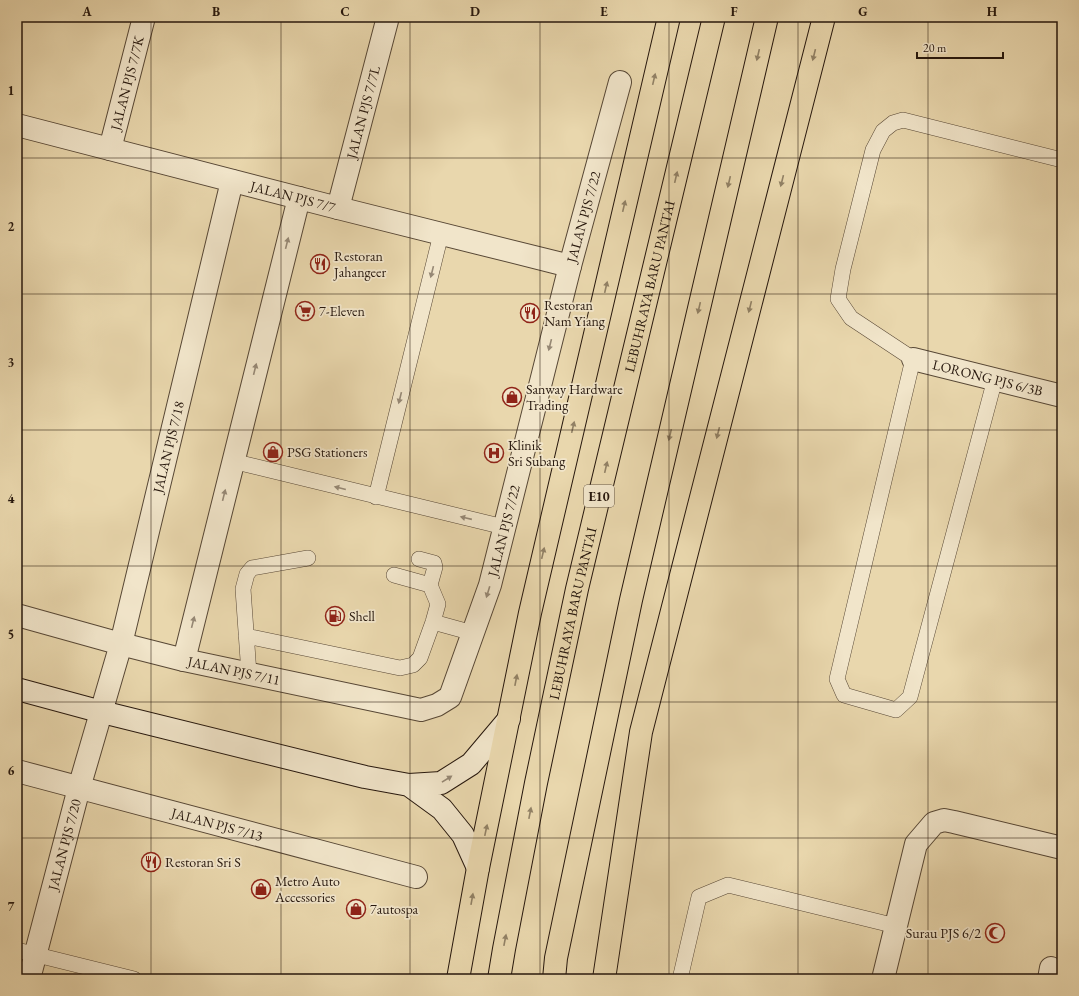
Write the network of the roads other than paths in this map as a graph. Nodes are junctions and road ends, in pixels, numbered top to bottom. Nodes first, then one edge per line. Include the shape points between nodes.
1 (144, 17) edge
2 (388, 17) edge
3 (669, 17) edge
4 (714, 17) edge
5 (767, 17) edge
6 (824, 17) edge
7 (620, 82) dead end
8 (17, 125) edge
9 (110, 149) junction
10 (1062, 160) edge
11 (232, 181) junction
12 (299, 198) junction
13 (338, 208) junction
14 (441, 234) junction
15 (570, 266) junction
16 (914, 359) junction
17 (995, 379) junction
18 (1062, 396) edge
19 (232, 461) junction
20 (376, 497) junction
21 (504, 527) junction
22 (308, 558) dead end
23 (419, 559) dead end
24 (394, 575) dead end
25 (430, 585) junction
26 (17, 615) edge
27 (433, 622) junction
28 (473, 633) junction
29 (246, 636) junction
30 (121, 644) junction
31 (184, 660) junction
32 (249, 674) junction
33 (17, 689) edge
34 (450, 697) joint
35 (102, 712) junction
36 (508, 719) junction
37 (17, 772) edge
38 (409, 785) junction
39 (79, 788) junction
40 (1062, 848) edge
41 (478, 868) junction
42 (416, 877) dead end
43 (896, 926) junction
44 (26, 952) edge
45 (29, 979) edge
46 (134, 979) edge
47 (458, 979) edge
48 (500, 979) edge
49 (554, 979) edge
50 (604, 979) edge
51 (680, 979) edge
52 (883, 979) edge

1 - 9 street, JALAN PJS 7/7K
2 - 13 street, JALAN PJS 7/7L
36 -> 3 highway via 530,613
48 -> 4 highway, LEBUHRAYA BARU PANTAI / E10 via 536,783 577,589
5 -> 49 highway via 631,600 556,958
6 -> 50 highway via 641,732
7 - 15 street, JALAN PJS 7/22
8 - 9 street, JALAN PJS 7/7
9 - 11 street, JALAN PJS 7/7
10 - 16 lane via 903,120 893,123 883,131 871,157 838,299 851,318
11 - 12 street, JALAN PJS 7/7
11 - 30 street, JALAN PJS 7/18
12 - 13 street, JALAN PJS 7/7
19 -> 12 street
13 - 14 street, JALAN PJS 7/7
14 - 15 street, JALAN PJS 7/7
14 -> 20 lane
15 -> 21 street, JALAN PJS 7/22
16 - 17 street, LORONG PJS 6/3B
16 - 17 lane via 837,679 844,695 896,710 910,697
17 - 18 street, LORONG PJS 6/3B
20 -> 19 lane
31 -> 19 street
21 -> 20 lane
21 -> 28 street, JALAN PJS 7/22 via 490,585
22 - 29 lane via 252,568 243,589
23 - 25 lane via 436,567
24 - 25 lane
25 - 27 lane via 438,604
26 - 30 street, JALAN PJS 7/11
27 - 28 lane
27 - 29 lane via 420,658 412,665 400,668
28 - 34 street, JALAN PJS 7/22
29 - 32 lane
30 - 31 street, JALAN PJS 7/11
30 - 35 street, JALAN PJS 7/18
31 - 32 street, JALAN PJS 7/11
32 - 34 street, JALAN PJS 7/11 via 421,710
33 - 35 street
35 - 38 street via 365,777
35 - 39 street, JALAN PJS 7/20
38 -> 36 street via 442,783 465,768
41 -> 36 highway
37 - 39 street, JALAN PJS 7/13
38 - 41 street via 442,809 463,835
39 - 42 street, JALAN PJS 7/13
39 - 44 street, JALAN PJS 7/20
40 - 43 street via 944,820 934,823 916,844
47 -> 41 highway
43 - 51 lane via 728,885 699,897
43 - 52 street
44 - 45 street, JALAN PJS 7/20
44 - 46 lane

